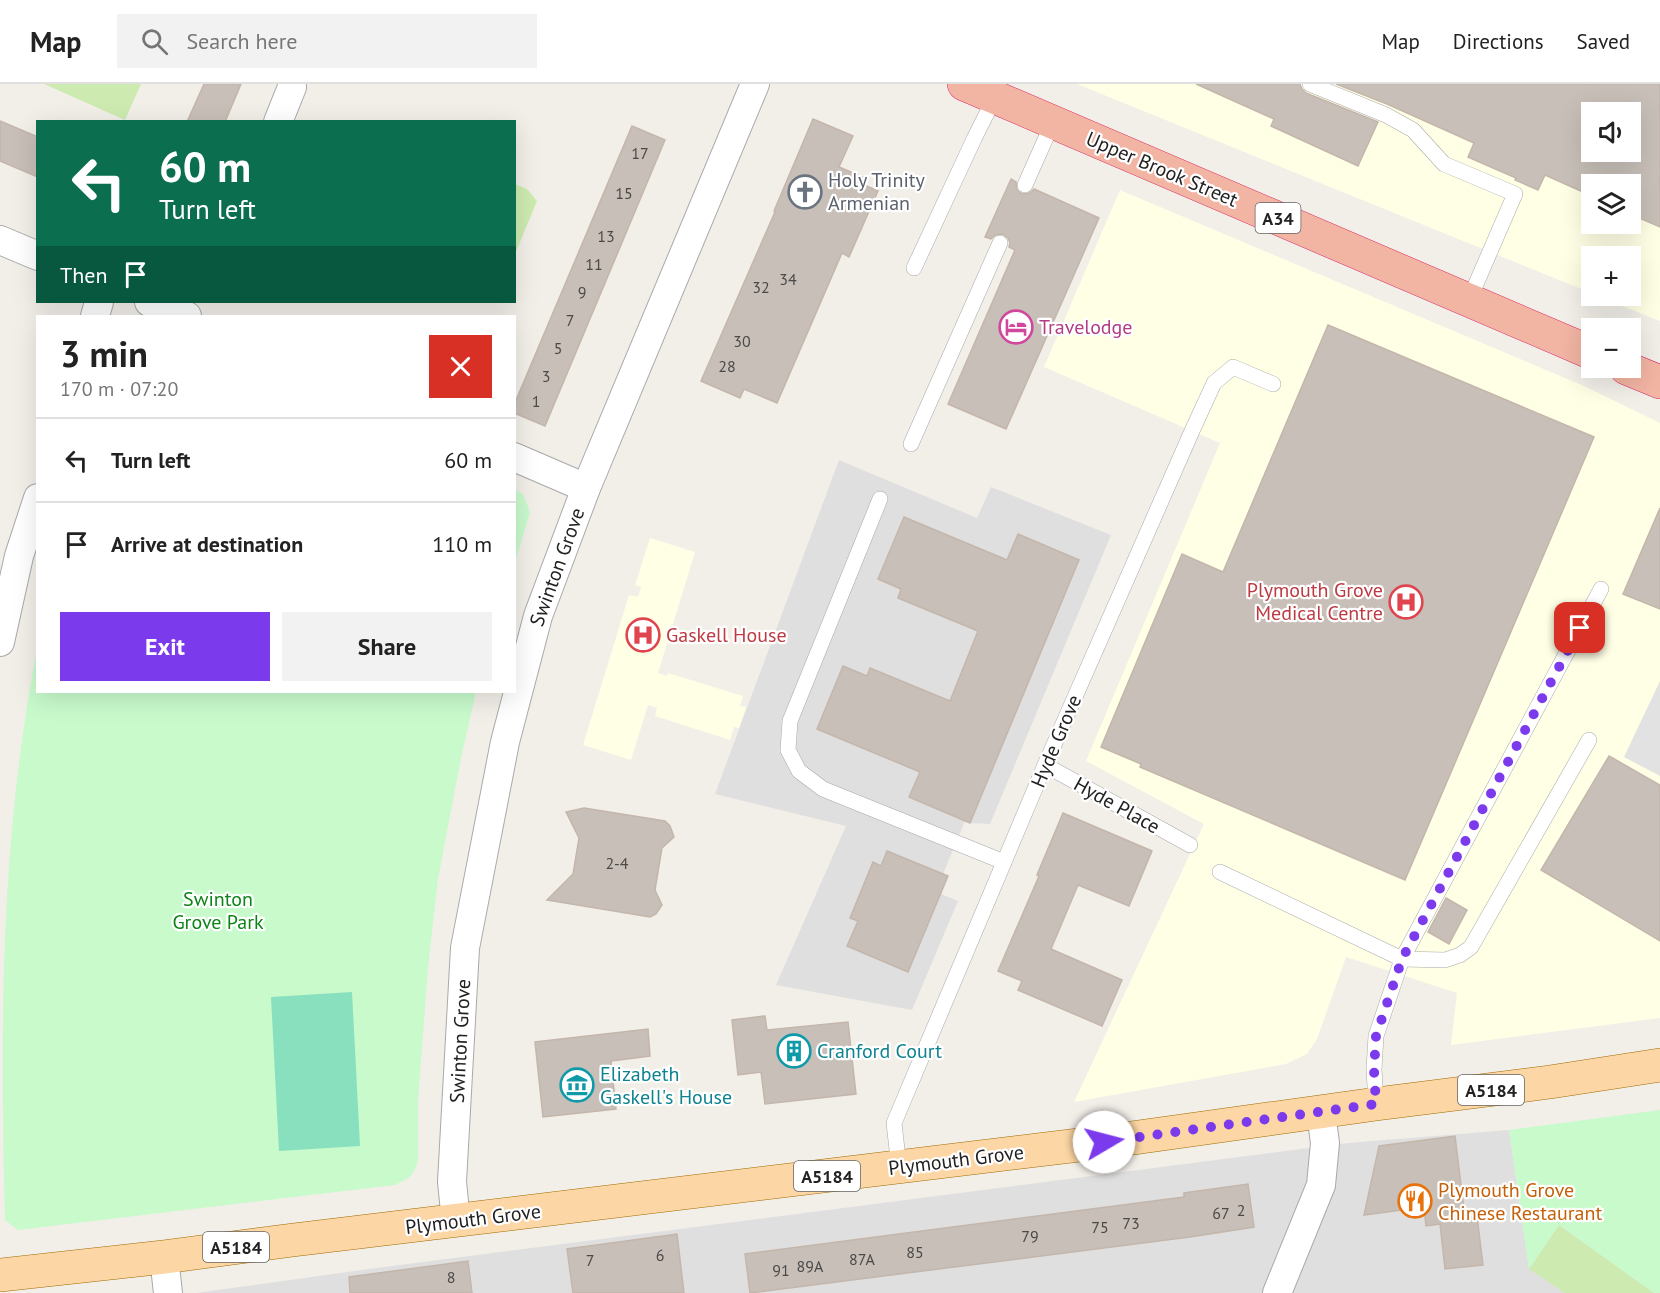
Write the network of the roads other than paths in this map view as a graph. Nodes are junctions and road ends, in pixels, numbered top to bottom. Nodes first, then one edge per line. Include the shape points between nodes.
1 (755, 84) edge
2 (964, 84) edge
3 (1310, 84) edge
4 (292, 87) dead end
5 (995, 97) junction
6 (279, 120) edge
7 (1053, 122) junction
8 (1025, 186) dead end
9 (0, 240) edge
10 (1000, 243) dead end
11 (36, 255) edge
12 (914, 268) dead end
13 (1469, 300) junction
14 (152, 303) edge
15 (184, 315) edge
16 (1581, 348) edge
17 (1641, 374) edge
18 (1660, 382) edge
19 (1273, 384) dead end
20 (910, 444) dead end
21 (516, 458) edge
22 (586, 488) junction
23 (880, 499) dead end
24 (36, 504) edge
25 (1601, 589) dead end
26 (0, 636) edge
27 (1589, 740) dead end
28 (1044, 765) junction
29 (1190, 845) dead end
30 (1004, 862) junction
31 (1220, 872) dead end
32 (1402, 959) junction
33 (1660, 1065) edge
34 (1376, 1104) junction
35 (1321, 1113) junction
36 (899, 1167) junction
37 (456, 1221) junction
38 (164, 1257) junction
39 (0, 1275) edge
40 (168, 1293) edge
41 (1277, 1293) edge

1 - 22 street, Swinton Grove
2 - 5 highway, Upper Brook Street / A34
3 - 13 lane via 1386,115 1413,130 1444,164 1515,194
4 - 6 street
5 - 7 highway, Upper Brook Street / A34
5 - 12 lane
7 - 8 lane
7 - 13 highway, Upper Brook Street / A34
9 - 11 street
10 - 20 lane
13 - 16 highway, Upper Brook Street / A34
14 - 15 street
17 - 18 highway
19 - 28 lane, Hyde Grove via 1233,367 1214,383
21 - 22 street
22 - 37 street, Swinton Grove via 538,616 505,742 465,948 452,1182
23 - 30 lane via 790,721 788,750 799,771 823,789
24 - 26 street
25 - 32 lane
27 - 32 lane via 1471,947 1445,960
28 - 29 lane, Hyde Place
28 - 30 lane, Hyde Grove
30 - 36 lane, Hyde Grove via 894,1123
31 - 32 lane
32 - 34 lane via 1376,1036
33 - 34 main road, Plymouth Grove / A5184
34 - 35 main road, Plymouth Grove / A5184
35 - 36 main road, Plymouth Grove / A5184
35 - 41 street via 1325,1143 1321,1185
36 - 37 main road, Plymouth Grove / A5184
37 - 38 main road, Plymouth Grove / A5184
38 - 39 main road, Plymouth Grove / A5184
38 - 40 street

